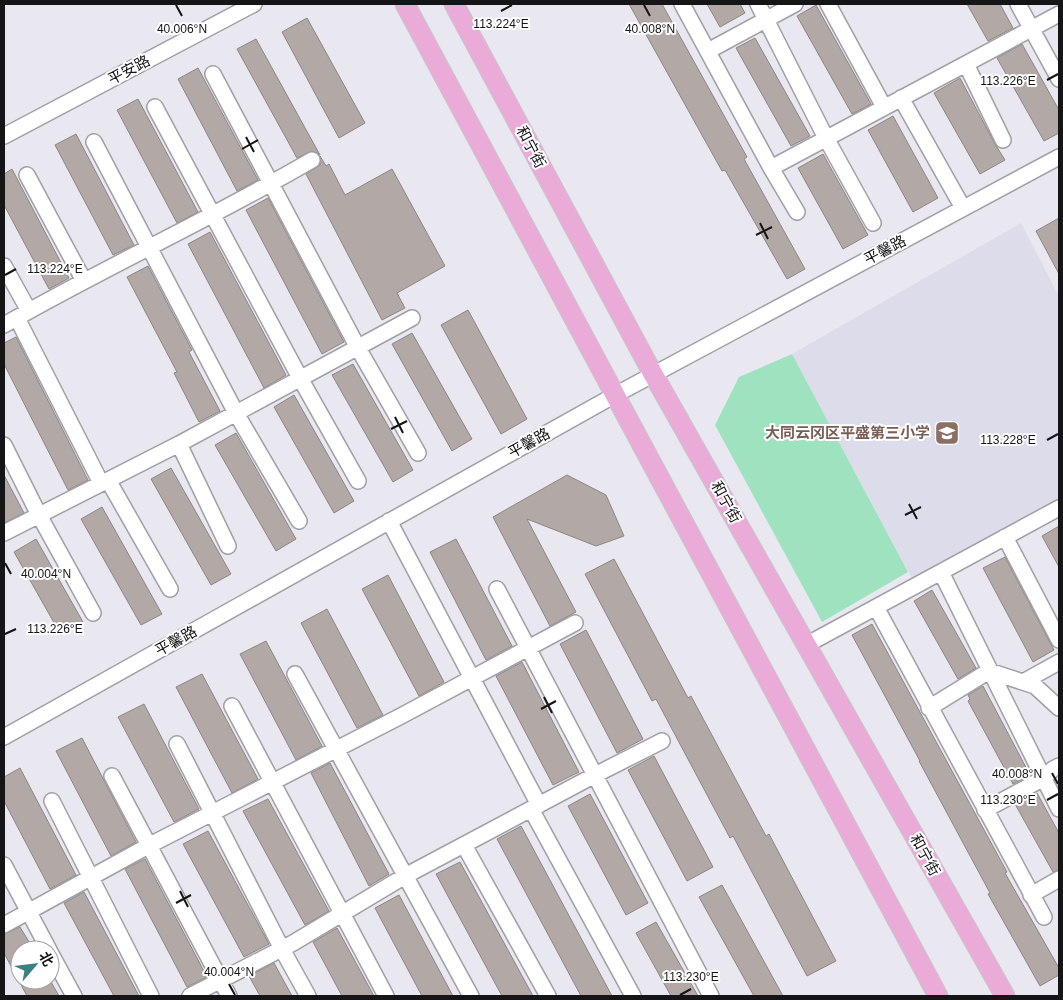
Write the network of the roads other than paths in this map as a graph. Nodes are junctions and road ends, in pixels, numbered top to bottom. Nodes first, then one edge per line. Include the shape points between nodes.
1 (254, 4) edge
2 (405, 4) edge
3 (454, 4) edge
4 (682, 4) edge
5 (758, 4) edge
6 (795, 4) edge
7 (828, 4) edge
8 (1018, 4) edge
9 (1059, 14) edge
10 (767, 20) junction
11 (1032, 29) junction
12 (708, 51) junction
13 (966, 64) junction
14 (213, 74) dead end
15 (1059, 79) edge
16 (901, 98) junction
17 (155, 107) dead end
18 (884, 107) junction
19 (4, 136) edge
20 (826, 138) junction
21 (1003, 140) dead end
22 (94, 142) dead end
23 (1059, 157) edge
24 (312, 160) dead end
25 (771, 168) junction
26 (27, 175) dead end
27 (271, 184) junction
28 (963, 208) junction
29 (797, 212) dead end
30 (212, 214) junction
31 (872, 224) dead end
32 (149, 247) junction
33 (4, 266) edge
34 (84, 281) junction
35 (16, 318) edge
36 (412, 318) dead end
37 (358, 348) junction
38 (653, 374) junction
39 (300, 378) junction
40 (615, 395) junction
41 (236, 413) junction
42 (179, 444) junction
43 (4, 445) edge
44 (418, 453) dead end
45 (358, 481) dead end
46 (104, 482) junction
47 (1059, 508) edge
48 (39, 515) junction
49 (299, 521) dead end
50 (389, 521) junction
51 (4, 533) edge
52 (1005, 538) junction
53 (228, 546) dead end
54 (941, 572) junction
55 (170, 589) dead end
56 (497, 589) dead end
57 (876, 607) junction
58 (93, 613) dead end
59 (575, 623) dead end
60 (1059, 640) edge
61 (806, 645) junction
62 (528, 648) junction
63 (1059, 662) edge
64 (990, 671) junction
65 (295, 674) dead end
66 (472, 678) junction
67 (1023, 682) junction
68 (232, 706) dead end
69 (929, 708) junction
70 (1059, 708) edge
71 (4, 737) edge
72 (662, 741) dead end
73 (177, 744) dead end
74 (335, 750) junction
75 (1059, 766) edge
76 (594, 775) junction
77 (112, 776) dead end
78 (1044, 778) junction
79 (273, 783) junction
80 (52, 801) dead end
81 (535, 807) junction
82 (1059, 809) edge
83 (985, 810) junction
84 (212, 814) junction
85 (464, 845) junction
86 (148, 846) junction
87 (4, 865) edge
88 (405, 876) junction
89 (91, 878) junction
90 (1059, 879) edge
91 (1031, 895) junction
92 (28, 912) junction
93 (342, 914) junction
94 (1044, 917) dead end
95 (4, 925) edge
96 (43, 940) edge
97 (282, 949) junction
98 (60, 971) edge
99 (220, 981) junction
100 (74, 996) edge
101 (151, 996) edge
102 (190, 996) edge
103 (229, 996) edge
104 (308, 996) edge
105 (386, 996) edge
106 (471, 996) edge
107 (548, 996) edge
108 (633, 996) edge
109 (711, 996) edge
110 (938, 996) edge
111 (1005, 996) edge

1 - 19 street, 平安路
2 - 40 main road
3 - 38 main road, 和宁街
4 - 12 street
5 - 10 street
6 - 10 street
7 - 18 street
8 - 11 street
9 - 11 street
10 - 12 street
10 - 20 street
11 - 13 street
11 - 15 street
12 - 25 street
13 - 16 street
13 - 21 street
14 - 27 street
16 - 18 street
16 - 28 street
17 - 30 street
18 - 20 street
20 - 25 street
20 - 31 street
22 - 32 street
23 - 28 street, 平馨路
24 - 27 street
25 - 29 street
26 - 34 street
27 - 30 street
27 - 37 street
28 - 38 street, 平馨路
30 - 32 street
30 - 39 street
32 - 34 street
32 - 41 street
33 - 35 street
34 - 35 street
35 - 46 street
36 - 37 street
37 - 39 street
37 - 44 street
38 - 40 street, 平馨路
38 - 61 main road, 和宁街
39 - 41 street
39 - 45 street
40 - 50 street, 平馨路
40 - 110 main road
41 - 42 street
41 - 49 street
42 - 46 street
42 - 53 street
43 - 48 street
46 - 48 street
46 - 55 street
47 - 52 street
48 - 51 street
48 - 58 street
50 - 66 street
50 - 71 street, 平馨路
52 - 54 street
52 - 60 street
54 - 57 street
54 - 64 street
56 - 62 street
57 - 61 street
57 - 69 street
59 - 62 street
61 - 111 main road, 和宁街
62 - 66 street
62 - 76 street
63 - 67 street
64 - 67 street
64 - 69 street
64 - 78 street
65 - 74 street
66 - 74 street
66 - 81 street
67 - 70 street via 1035,686
68 - 79 street
69 - 83 street
72 - 76 street
73 - 84 street
74 - 79 street
74 - 88 street
75 - 78 street
76 - 81 street
76 - 109 street
77 - 86 street
78 - 82 street
78 - 83 street
79 - 84 street
79 - 93 street
80 - 89 street
81 - 85 street
81 - 108 street
83 - 91 street
84 - 86 street
84 - 97 street
85 - 88 street
85 - 107 street
86 - 89 street
86 - 99 street
87 - 92 street
88 - 93 street
88 - 106 street
89 - 92 street
89 - 101 street
90 - 91 street
91 - 94 street
92 - 95 street
92 - 96 street
93 - 97 street
93 - 105 street
97 - 99 street
97 - 104 street
98 - 100 street
99 - 102 street
99 - 103 street

